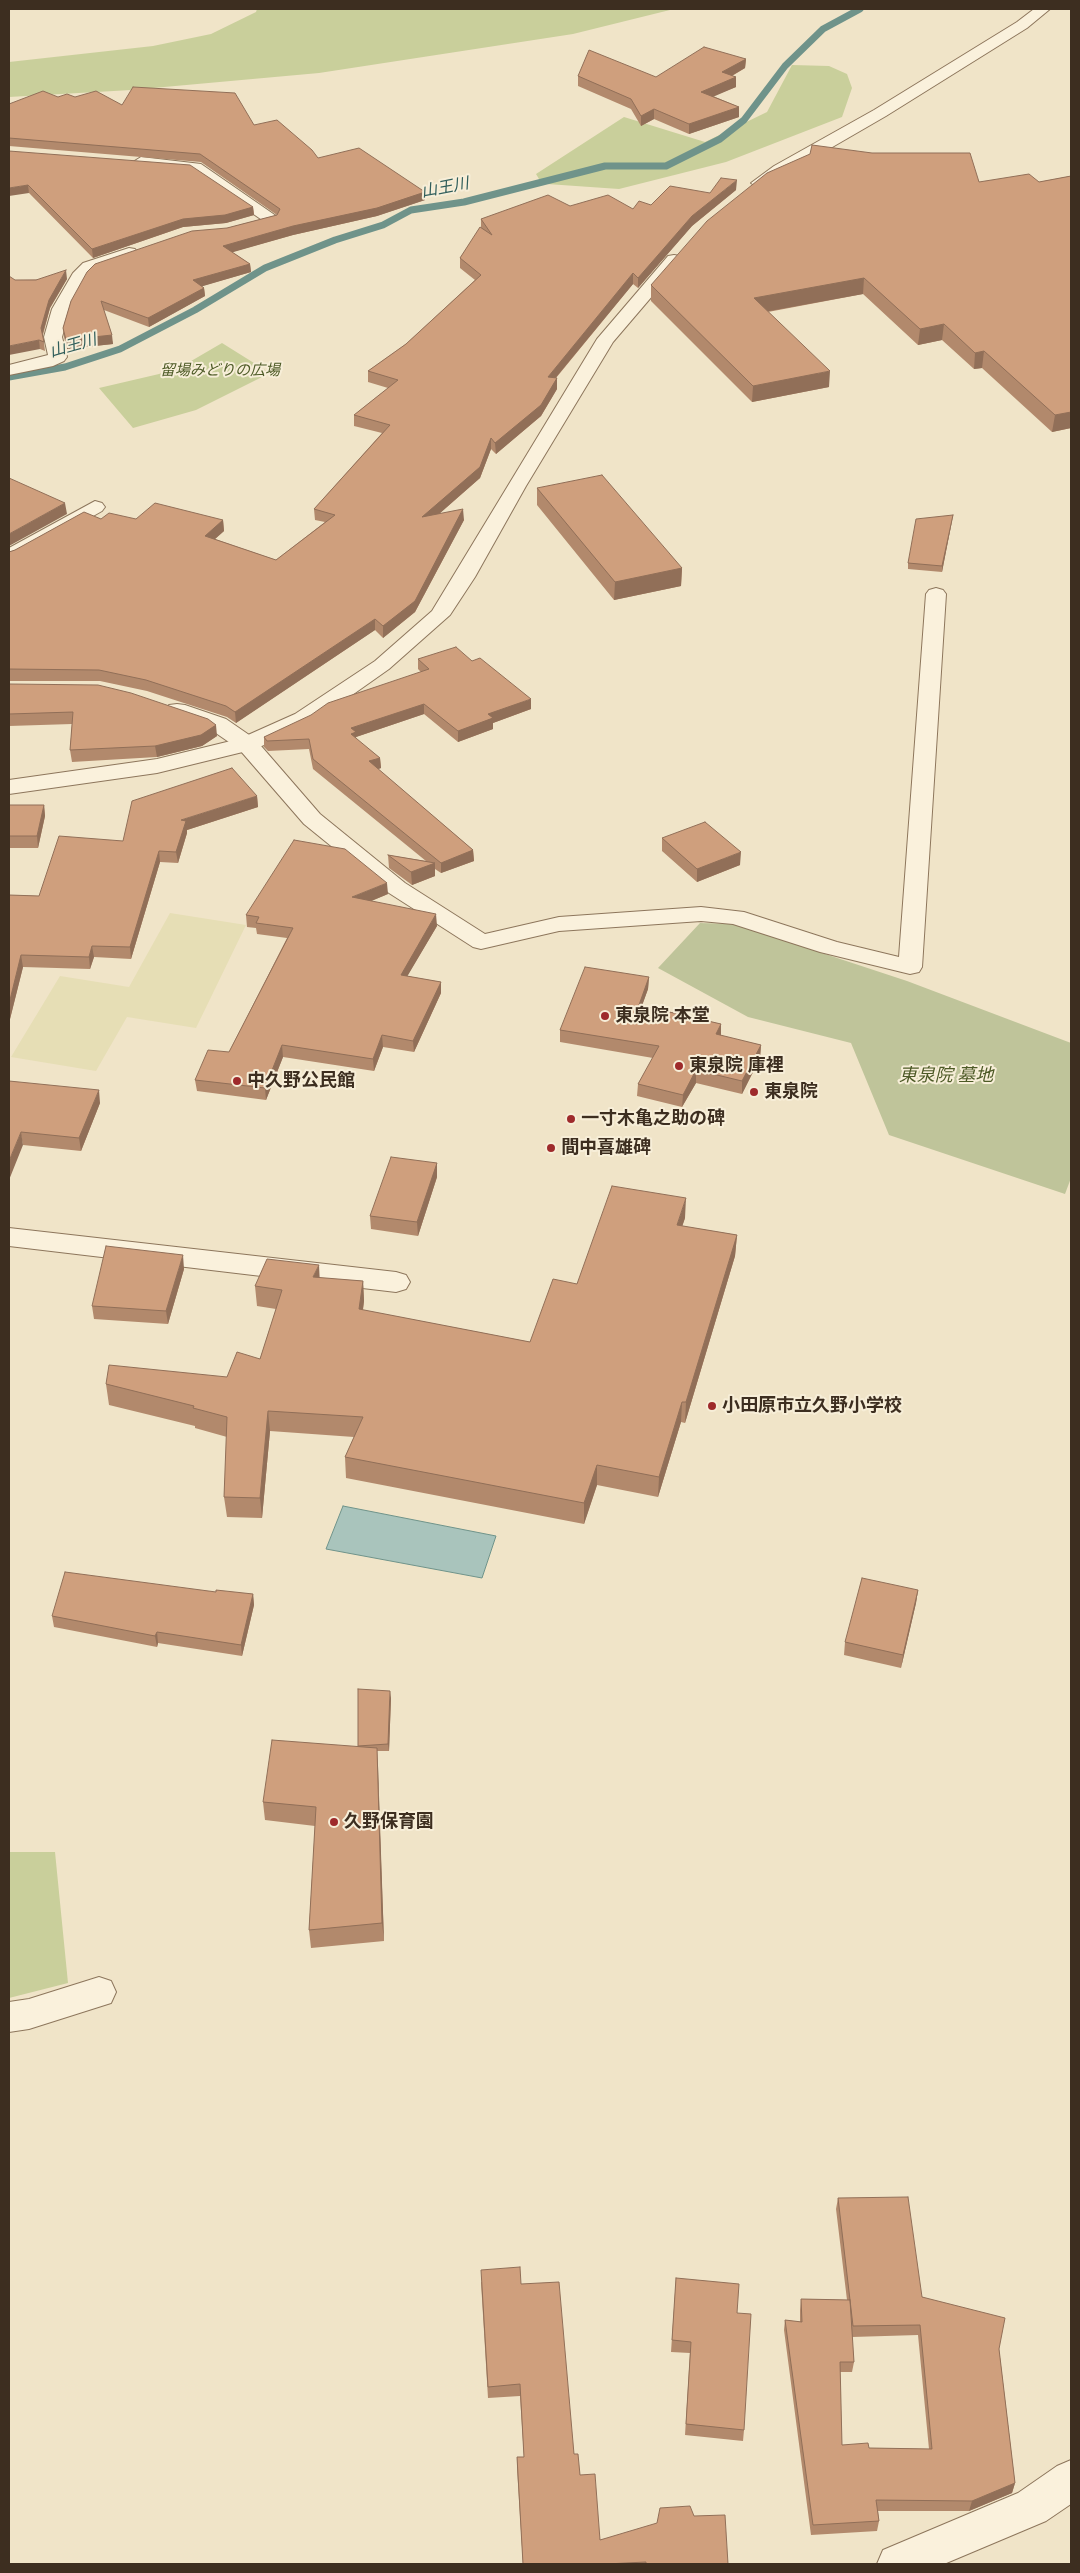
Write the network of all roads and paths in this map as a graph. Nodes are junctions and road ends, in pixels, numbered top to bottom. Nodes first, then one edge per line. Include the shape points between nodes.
1 (1043, 9) edge
2 (124, 160) edge
3 (747, 192) edge
4 (245, 225) edge
5 (688, 244) edge
6 (146, 248) edge
7 (9, 370) edge
8 (95, 507) dead end
9 (9, 556) edge
10 (936, 594) dead end
11 (156, 703) edge
12 (247, 744) junction
13 (9, 786) edge
14 (9, 1237) edge
15 (396, 1282) dead end
16 (99, 1992) dead end
17 (9, 2017) edge
18 (1071, 2480) edge
19 (897, 2564) edge

1 - 3 street via 880,114 780,169
2 - 4 street via 195,167 271,218
5 - 12 street via 606,339 440,615 382,665 303,719
6 - 7 street via 89,267 79,277 60,309 53,337 58,357
8 - 9 street
10 - 12 street via 910,967 828,947 736,916 701,914 558,924 481,942 398,888 312,819
11 - 12 street via 218,724
12 - 13 street via 157,766
14 - 15 street
16 - 17 street
18 - 19 street via 1032,2507

